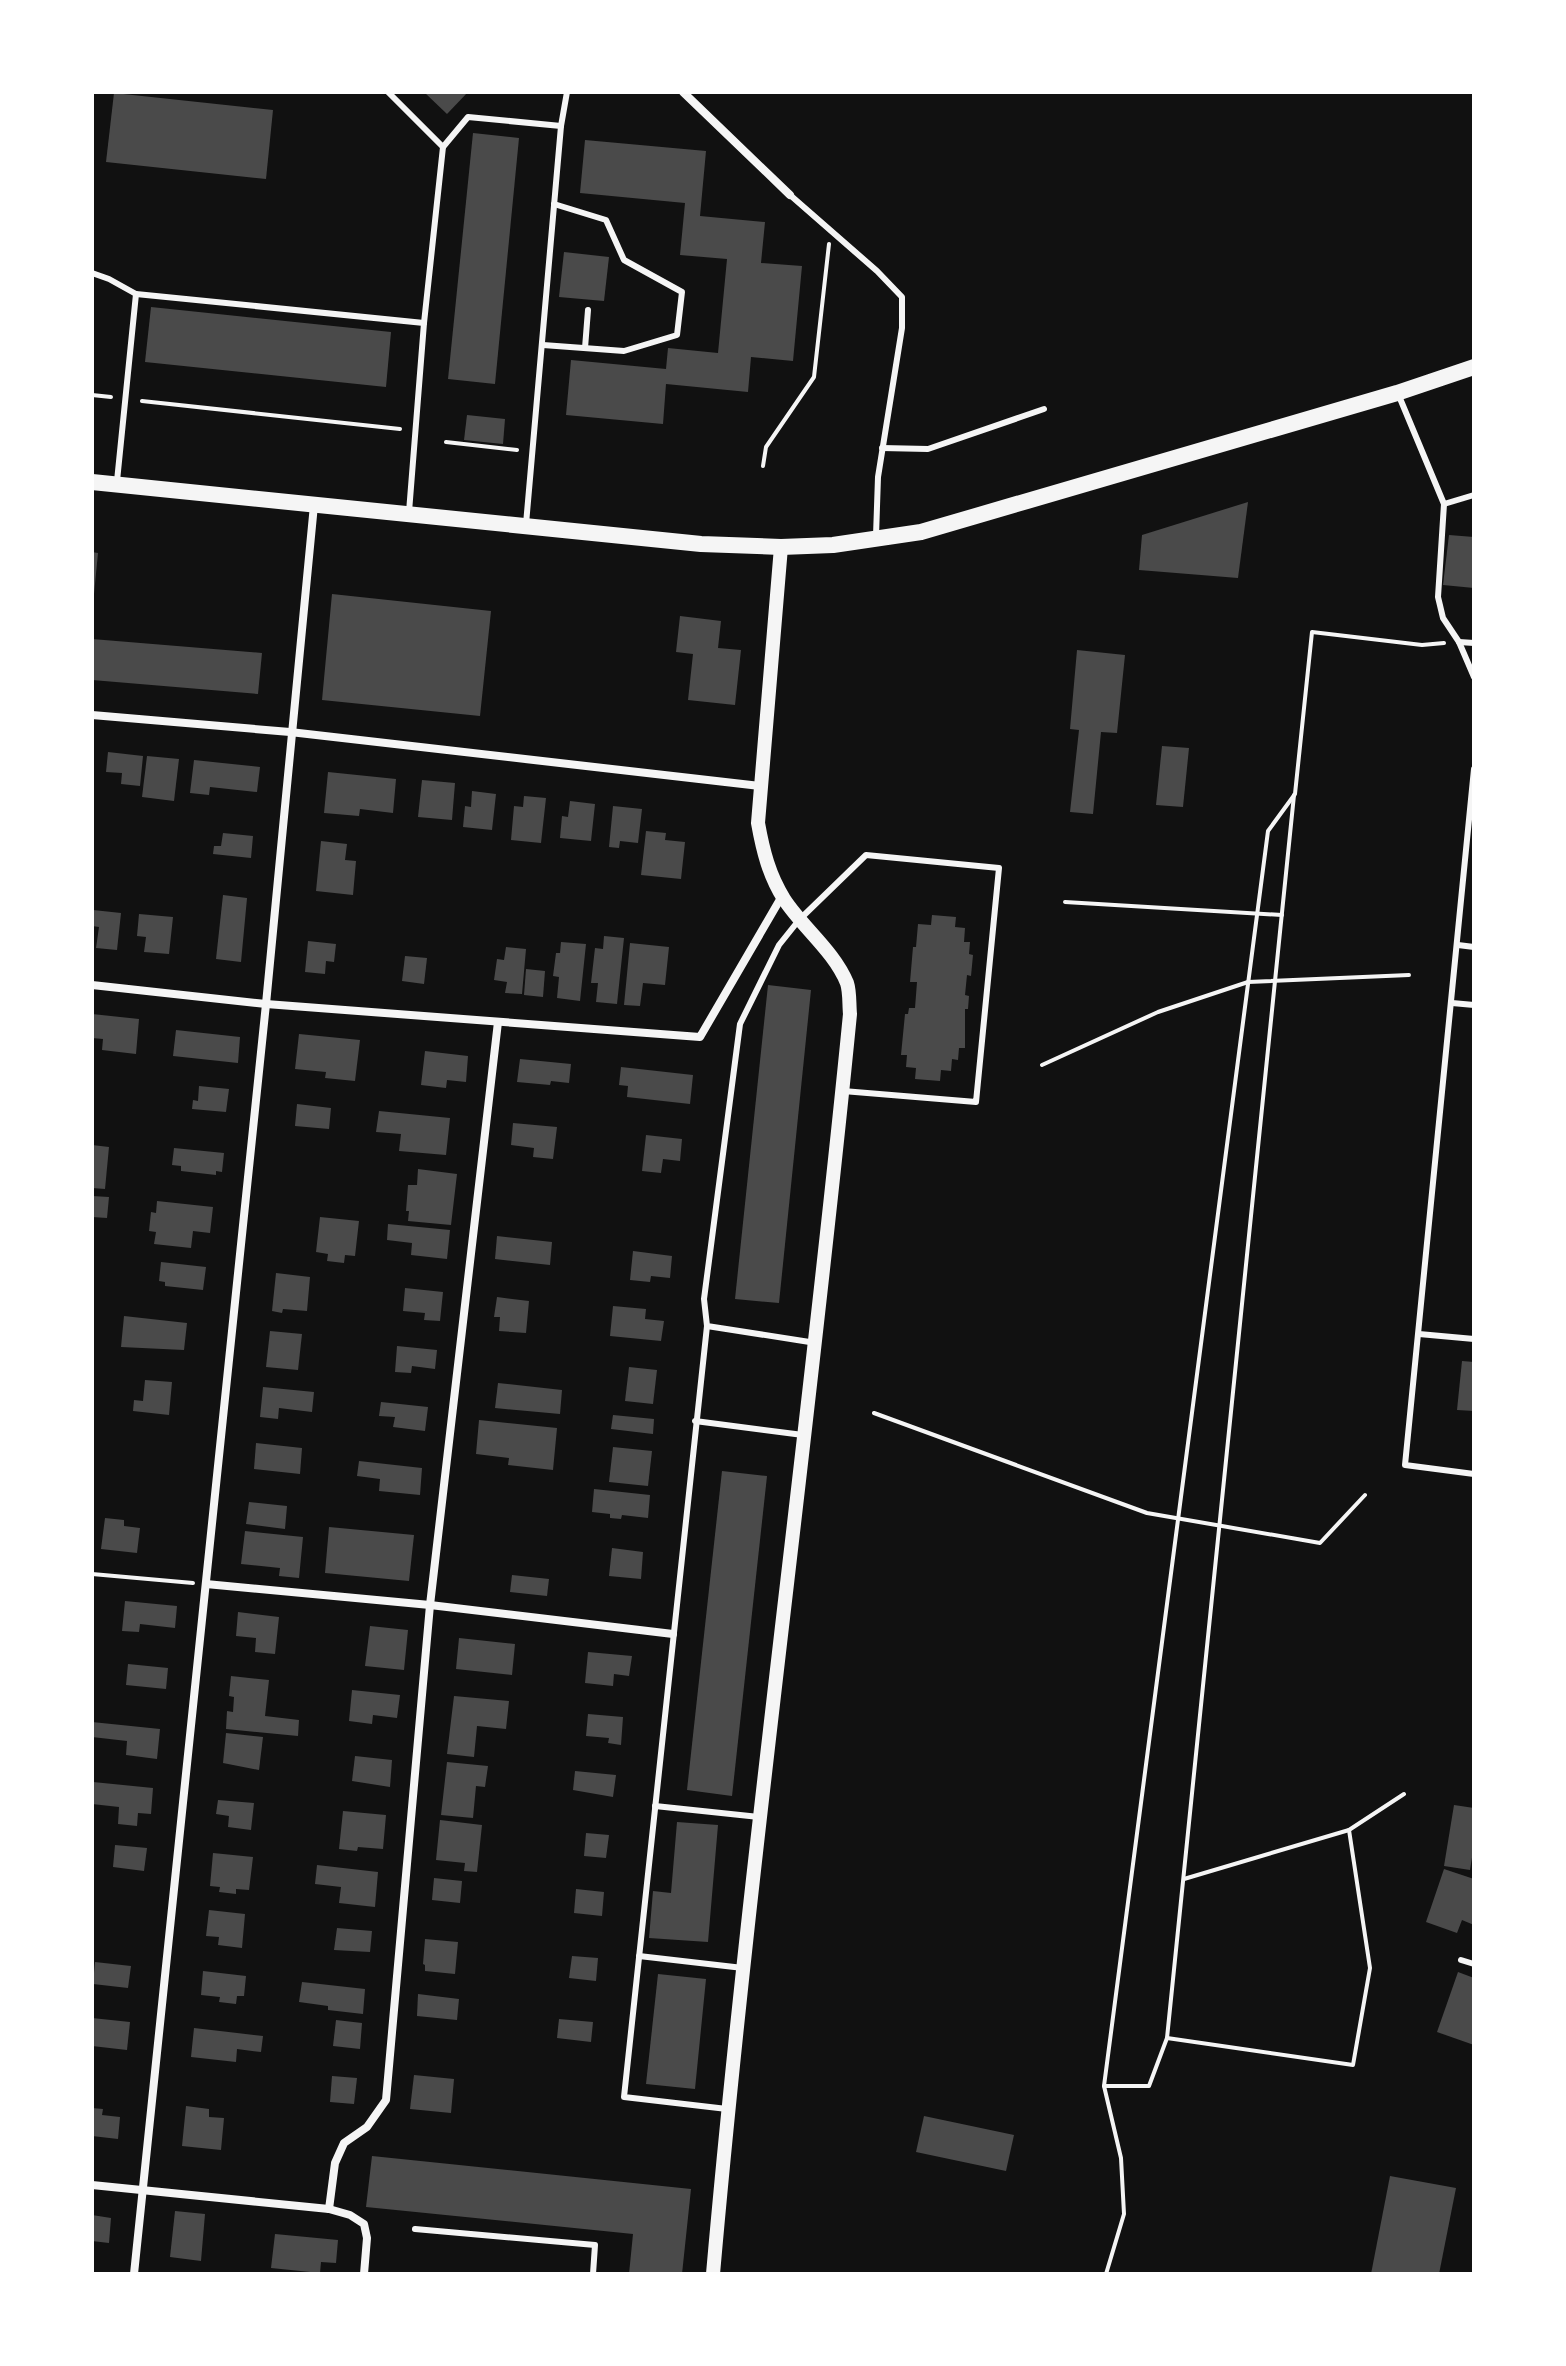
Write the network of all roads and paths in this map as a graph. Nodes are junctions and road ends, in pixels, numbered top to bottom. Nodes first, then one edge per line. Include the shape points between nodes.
1 (388, 92) edge
2 (567, 92) edge
3 (683, 92) edge
4 (561, 126) junction
5 (443, 147) junction
6 (790, 195) joint
7 (554, 204) junction
8 (830, 231) junction
9 (92, 273) edge
10 (136, 294) junction
11 (588, 310) dead end
12 (424, 323) junction
13 (543, 345) junction
14 (585, 348) junction
15 (1474, 367) edge
16 (1474, 374) edge
17 (1453, 376) junction
18 (1397, 393) junction
19 (92, 395) edge
20 (111, 397) dead end
21 (142, 401) dead end
22 (1044, 409) dead end
23 (400, 429) dead end
24 (446, 442) dead end
25 (882, 448) junction
26 (517, 450) dead end
27 (763, 466) dead end
28 (92, 482) edge
29 (117, 484) junction
30 (1474, 495) edge
31 (1444, 504) junction
32 (314, 505) junction
33 (409, 515) junction
34 (526, 526) junction
35 (875, 539) junction
36 (781, 547) junction
37 (1459, 642) junction
38 (1474, 643) edge
39 (1474, 677) edge
40 (92, 715) edge
41 (290, 732) junction
42 (1474, 769) edge
43 (760, 786) junction
44 (1295, 794) junction
45 (782, 896) junction
46 (1065, 902) dead end
47 (1282, 915) junction
48 (799, 920) junction
49 (1458, 945) junction
50 (1474, 947) edge
51 (1409, 975) dead end
52 (1275, 981) junction
53 (1248, 982) junction
54 (92, 985) edge
55 (1452, 1003) junction
56 (266, 1004) junction
57 (1474, 1005) edge
58 (498, 1022) junction
59 (1042, 1065) dead end
60 (843, 1091) junction
61 (707, 1326) junction
62 (1419, 1334) junction
63 (1474, 1339) edge
64 (816, 1343) junction
65 (874, 1413) dead end
66 (695, 1421) junction
67 (806, 1435) junction
68 (1474, 1474) edge
69 (1365, 1495) dead end
70 (1220, 1524) junction
71 (92, 1574) edge
72 (206, 1584) junction
73 (430, 1605) junction
74 (673, 1634) junction
75 (1404, 1794) dead end
76 (655, 1806) junction
77 (761, 1817) junction
78 (1349, 1830) junction
79 (1184, 1879) junction
80 (639, 1956) junction
81 (1461, 1960) dead end
82 (1474, 1964) edge
83 (745, 1968) junction
84 (1167, 2038) junction
85 (1104, 2086) junction
86 (728, 2109) junction
87 (92, 2185) edge
88 (142, 2191) junction
89 (329, 2209) junction
90 (415, 2229) dead end
91 (134, 2274) edge
92 (364, 2274) edge
93 (593, 2274) edge
94 (713, 2274) edge
95 (1106, 2274) edge

1 - 5 lane
2 - 4 lane
3 - 6 street
4 - 5 lane via 468,117
4 - 7 lane
5 - 12 lane
6 - 8 lane
7 - 13 lane
7 - 14 lane via 606,220 624,260 682,292 677,335 624,351
8 - 25 lane via 902,297 902,328
8 - 27 path via 814,377 766,447
9 - 10 lane
10 - 12 lane
10 - 29 lane
11 - 14 lane
12 - 33 lane
13 - 14 lane
13 - 34 lane
15 - 17 main road
16 - 17 main road
17 - 18 main road
18 - 31 lane
18 - 35 main road via 921,532
19 - 20 path
21 - 23 path
22 - 25 lane via 928,449
24 - 26 path
25 - 35 lane
28 - 29 main road
29 - 32 main road
30 - 31 lane
31 - 37 lane via 1438,597 1443,618
32 - 33 main road
32 - 41 street
33 - 34 main road
34 - 36 main road
35 - 36 main road
36 - 43 street
37 - 38 lane
37 - 39 lane
37 - 44 path via 1422,645 1312,632
40 - 41 street
41 - 43 street
41 - 56 street
42 - 49 lane
43 - 45 street via 758,823 766,863
44 - 47 path
44 - 53 path via 1268,831
45 - 48 street
45 - 58 street via 700,1037
46 - 47 path
47 - 52 path
48 - 60 street via 847,984 850,1014
48 - 60 lane via 866,855 999,868 976,1102
48 - 61 lane via 779,945 740,1024 704,1299
49 - 50 lane
49 - 55 lane
51 - 52 path
52 - 53 path
52 - 70 path
53 - 59 path via 1158,1012
53 - 85 path
54 - 56 street
55 - 57 lane
55 - 62 lane
56 - 58 street
56 - 72 street
58 - 73 street
60 - 64 street
61 - 64 lane
61 - 66 lane
62 - 63 lane
62 - 68 lane via 1405,1465
64 - 67 street
65 - 70 path via 1147,1513
66 - 67 lane
66 - 74 lane
67 - 77 street
69 - 70 path via 1320,1543
70 - 79 path
71 - 72 path
72 - 73 street
72 - 88 street
73 - 74 street
73 - 89 street via 386,2100 367,2127 344,2143 335,2163
74 - 76 lane
75 - 78 path
76 - 77 lane
76 - 80 lane
77 - 83 street
78 - 79 path
78 - 84 path via 1370,1968 1353,2065
79 - 84 path
80 - 83 lane
80 - 86 lane via 624,2097
81 - 82 lane
83 - 86 street
84 - 85 path via 1149,2086
85 - 95 path via 1121,2158 1124,2214
86 - 94 street
87 - 88 street
88 - 89 street
88 - 91 street
89 - 92 street via 364,2224
90 - 93 lane via 595,2245

